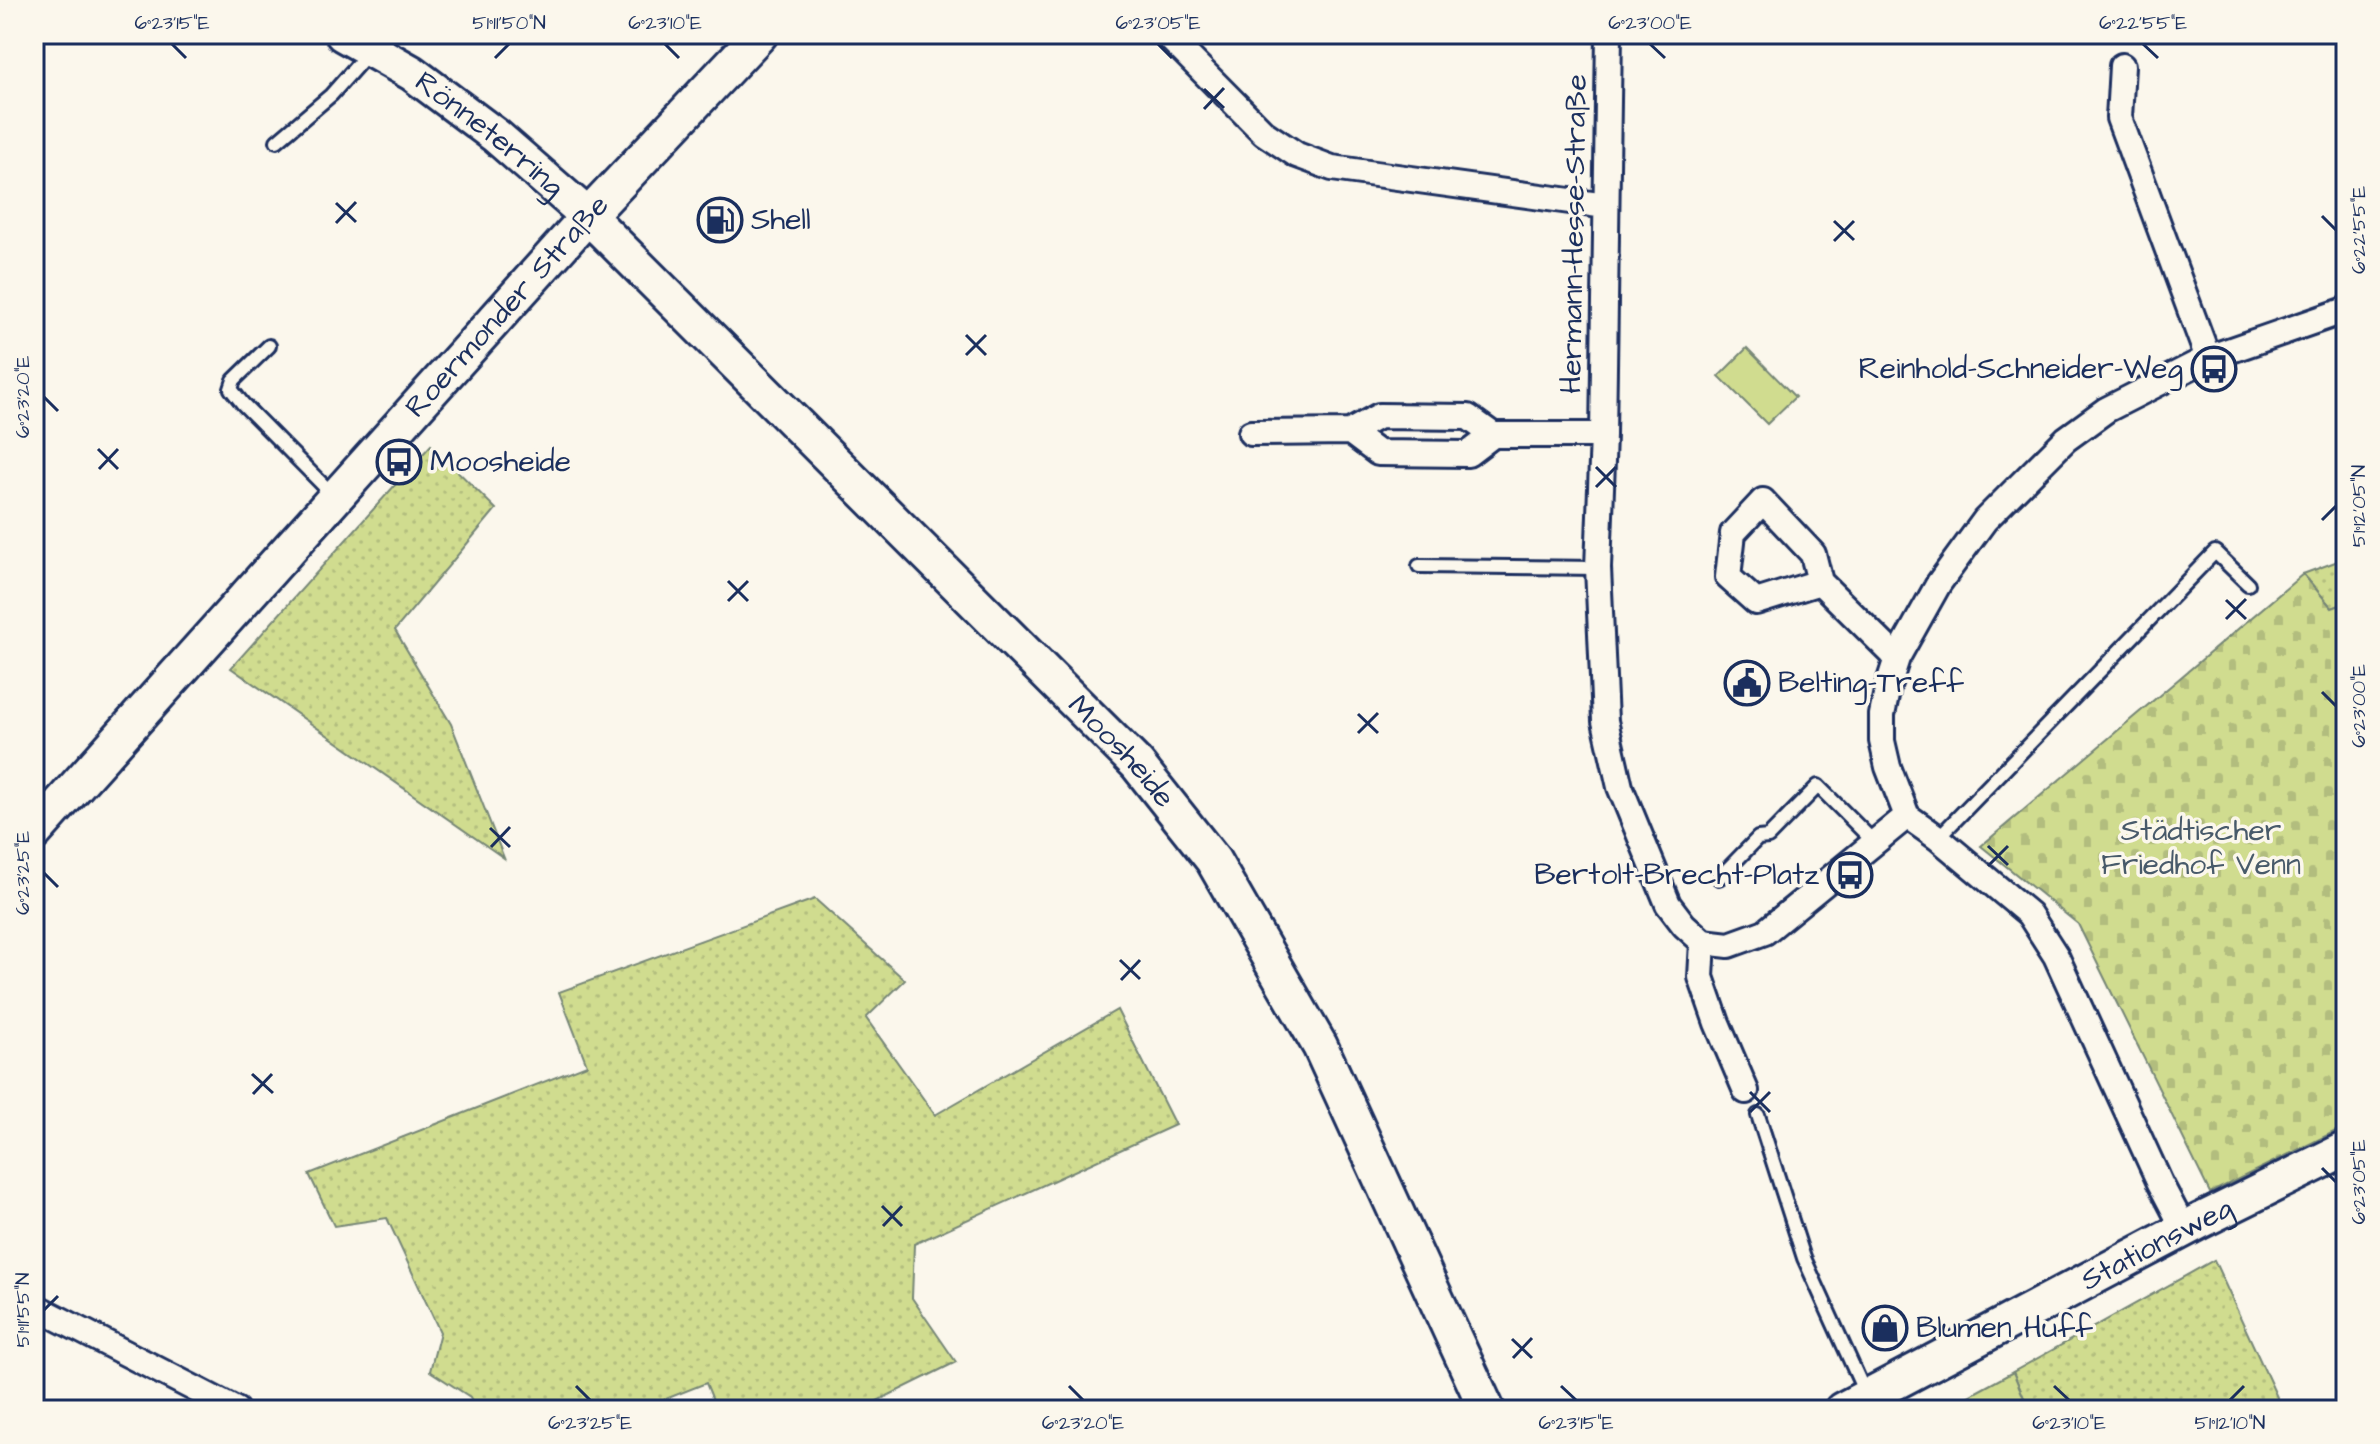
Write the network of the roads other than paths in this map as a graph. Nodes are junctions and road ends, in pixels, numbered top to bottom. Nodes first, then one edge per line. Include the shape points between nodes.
1 (760, 34) edge
2 (1609, 34) edge
3 (1177, 38) edge
4 (357, 42) edge
5 (2122, 66) dead end
6 (277, 141) dead end
7 (1606, 206) junction
8 (588, 216) junction
9 (2346, 310) edge
10 (269, 346) dead end
11 (2208, 358) junction
12 (1350, 432) junction
13 (1251, 433) dead end
14 (1493, 435) junction
15 (1603, 435) junction
16 (335, 497) junction
17 (1419, 566) dead end
18 (1598, 568) junction
19 (1820, 582) dead end
20 (2248, 584) dead end
21 (1897, 658) junction
22 (1907, 816) junction
23 (34, 833) edge
24 (1938, 838) junction
25 (1875, 843) junction
26 (1719, 878) dead end
27 (1703, 942) junction
28 (1746, 1091) dead end
29 (1758, 1115) dead end
30 (2346, 1149) edge
31 (2184, 1229) junction
32 (34, 1306) edge
33 (1855, 1403) edge
34 (236, 1410) edge
35 (1487, 1410) edge

1 - 8 street, Roermonder Straße
2 - 7 street, Hermann-Hesse-Straße
3 - 7 street via 1264,133 1297,155 1332,168
4 - 6 lane via 331,95
4 - 8 street, Rönneterring via 412,73 496,136
5 - 11 street via 2119,118
7 - 15 street, Hermann-Hesse-Straße
8 - 16 street, Roermonder Straße
8 - 35 street, Moosheide via 1137,764 1197,838 1320,1046
9 - 11 street
10 - 16 lane via 231,389
11 - 21 street via 2106,410 2037,466 1985,520 1939,583
12 - 13 street, Hermann-Hesse-Straße
12 - 14 street, Hermann-Hesse-Straße via 1379,416 1468,417
12 - 14 street, Hermann-Hesse-Straße via 1378,453 1468,454
14 - 15 street, Hermann-Hesse-Straße
15 - 18 street, Hermann-Hesse-Straße
16 - 23 street, Roermonder Straße
17 - 18 lane
18 - 27 street, Hermann-Hesse-Straße via 1605,721 1620,787 1668,904
19 - 21 street
20 - 24 lane via 2215,552
21 - 22 street via 1882,715 1882,741
22 - 24 street
22 - 25 street
24 - 31 street via 2029,914 2056,956
25 - 26 lane via 1818,786
25 - 27 street via 1765,932 1729,945
27 - 28 street via 1701,977
29 - 33 lane
30 - 31 street, Stationsweg
31 - 33 street, Stationsweg
32 - 34 street

